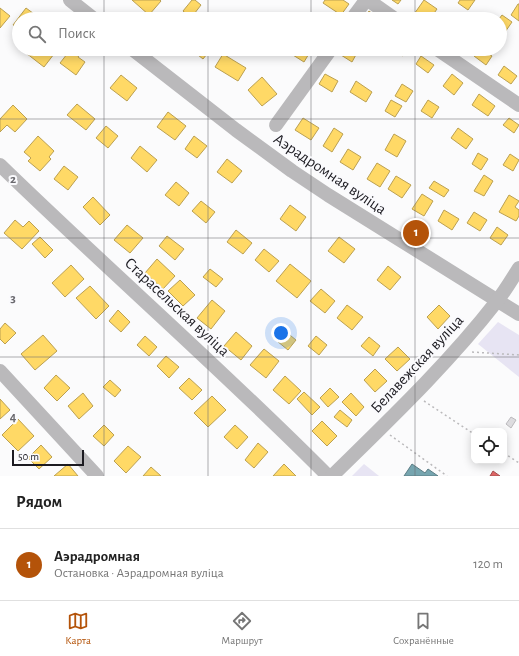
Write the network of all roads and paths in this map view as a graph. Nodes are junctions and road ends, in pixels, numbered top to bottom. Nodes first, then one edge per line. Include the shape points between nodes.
1 (70, 0) edge
2 (367, 0) edge
3 (85, 12) edge
4 (358, 12) edge
5 (385, 12) edge
6 (141, 56) edge
7 (325, 56) edge
8 (447, 56) edge
9 (519, 105) edge
10 (276, 125) dead end
11 (0, 165) edge
12 (519, 268) edge
13 (497, 300) junction
14 (519, 314) edge
15 (472, 352) dead end
16 (519, 354) edge
17 (0, 371) edge
18 (413, 395) junction
19 (380, 428) junction
20 (471, 432) edge
21 (507, 455) edge
22 (519, 463) edge
23 (97, 476) edge
24 (328, 476) edge
25 (332, 476) edge
26 (447, 476) edge

1 - 3 street
2 - 4 street
2 - 5 street
6 - 13 street, Аэрадромная вуліца via 292,172
7 - 10 street
8 - 9 street
11 - 24 street, Старасельская вуліца
12 - 13 street, Белавежская вуліца
13 - 14 street, Аэрадромная вуліца
13 - 18 street, Белавежская вуліца via 462,343
15 - 16 path
17 - 23 street
18 - 19 street, Белавежская вуліца
18 - 20 path
19 - 25 street, Белавежская вуліца
19 - 26 path
21 - 22 path

